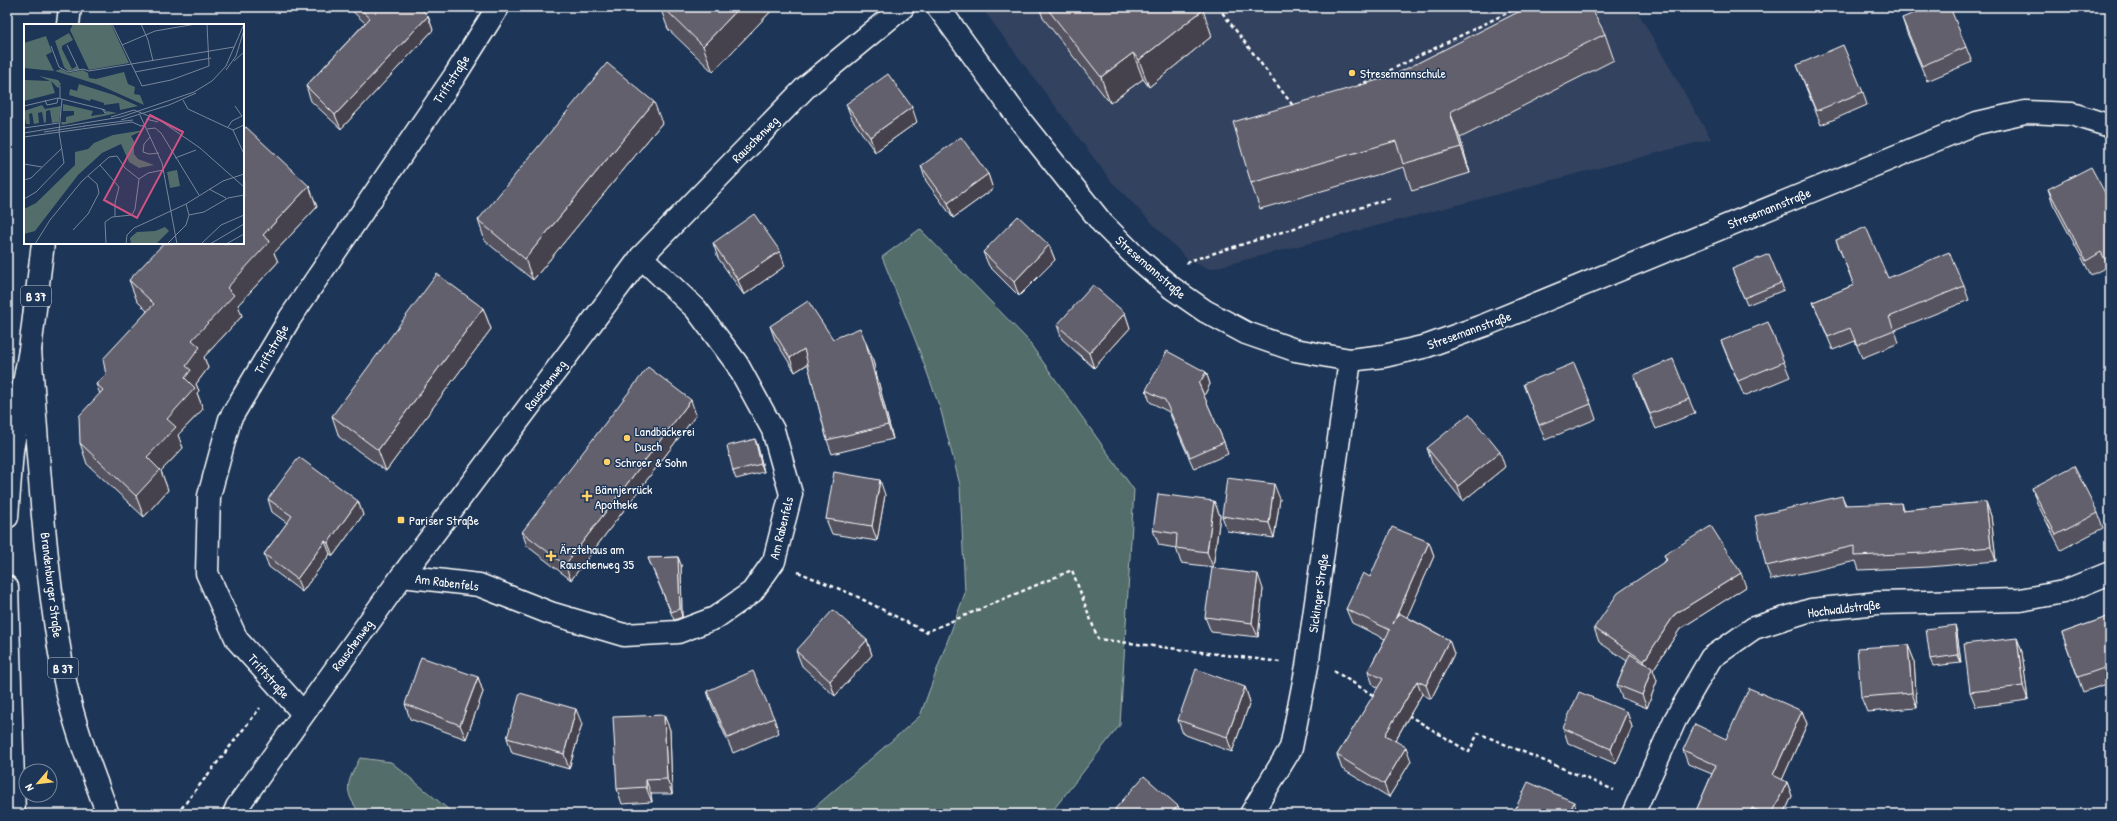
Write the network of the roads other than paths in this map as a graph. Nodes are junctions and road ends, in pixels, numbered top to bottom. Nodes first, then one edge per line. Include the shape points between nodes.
1 (70, 7) edge
2 (498, 7) edge
3 (903, 7) edge
4 (938, 7) edge
5 (68, 24) edge
6 (2110, 126) edge
7 (43, 244) edge
8 (641, 257) junction
9 (30, 350) junction
10 (1350, 360) junction
11 (7, 517) edge
12 (2110, 573) edge
13 (402, 576) junction
14 (7, 587) edge
15 (303, 713) junction
16 (236, 812) edge
17 (14, 814) edge
18 (108, 814) edge
19 (1250, 814) edge
20 (1633, 814) edge

1 - 5 street
2 - 15 street, Triftstraße via 454,77 290,318 230,419 209,496 206,573 237,640
3 - 8 street, Rauschenweg via 806,88
4 - 10 street, Stresemannstraße via 1020,120 1102,223 1134,256 1172,288 1205,311 1246,333 1295,350
6 - 10 street, Stresemannstraße via 2072,114 2025,112 1977,123 1486,325 1427,346 1384,356
7 - 9 street, Brandenburger Straße / B 37
8 - 13 street, Rauschenweg
8 - 13 street, Am Rabenfels via 696,309 737,364 773,430 791,494 774,561 752,592 715,618 678,632 624,635 550,613 480,585
9 - 11 street, Brandenburger Straße / B 37 via 12,450
9 - 18 street, Brandenburger Straße / B 37 via 50,591 66,683 88,762
10 - 19 street, Sickinger Straße via 1307,666 1291,748
12 - 20 street, Hochwaldstraße via 2063,592 2020,600 1878,603 1819,609 1754,628 1711,658 1675,720
13 - 15 street, Rauschenweg
14 - 17 street
15 - 16 street, Rauschenweg

